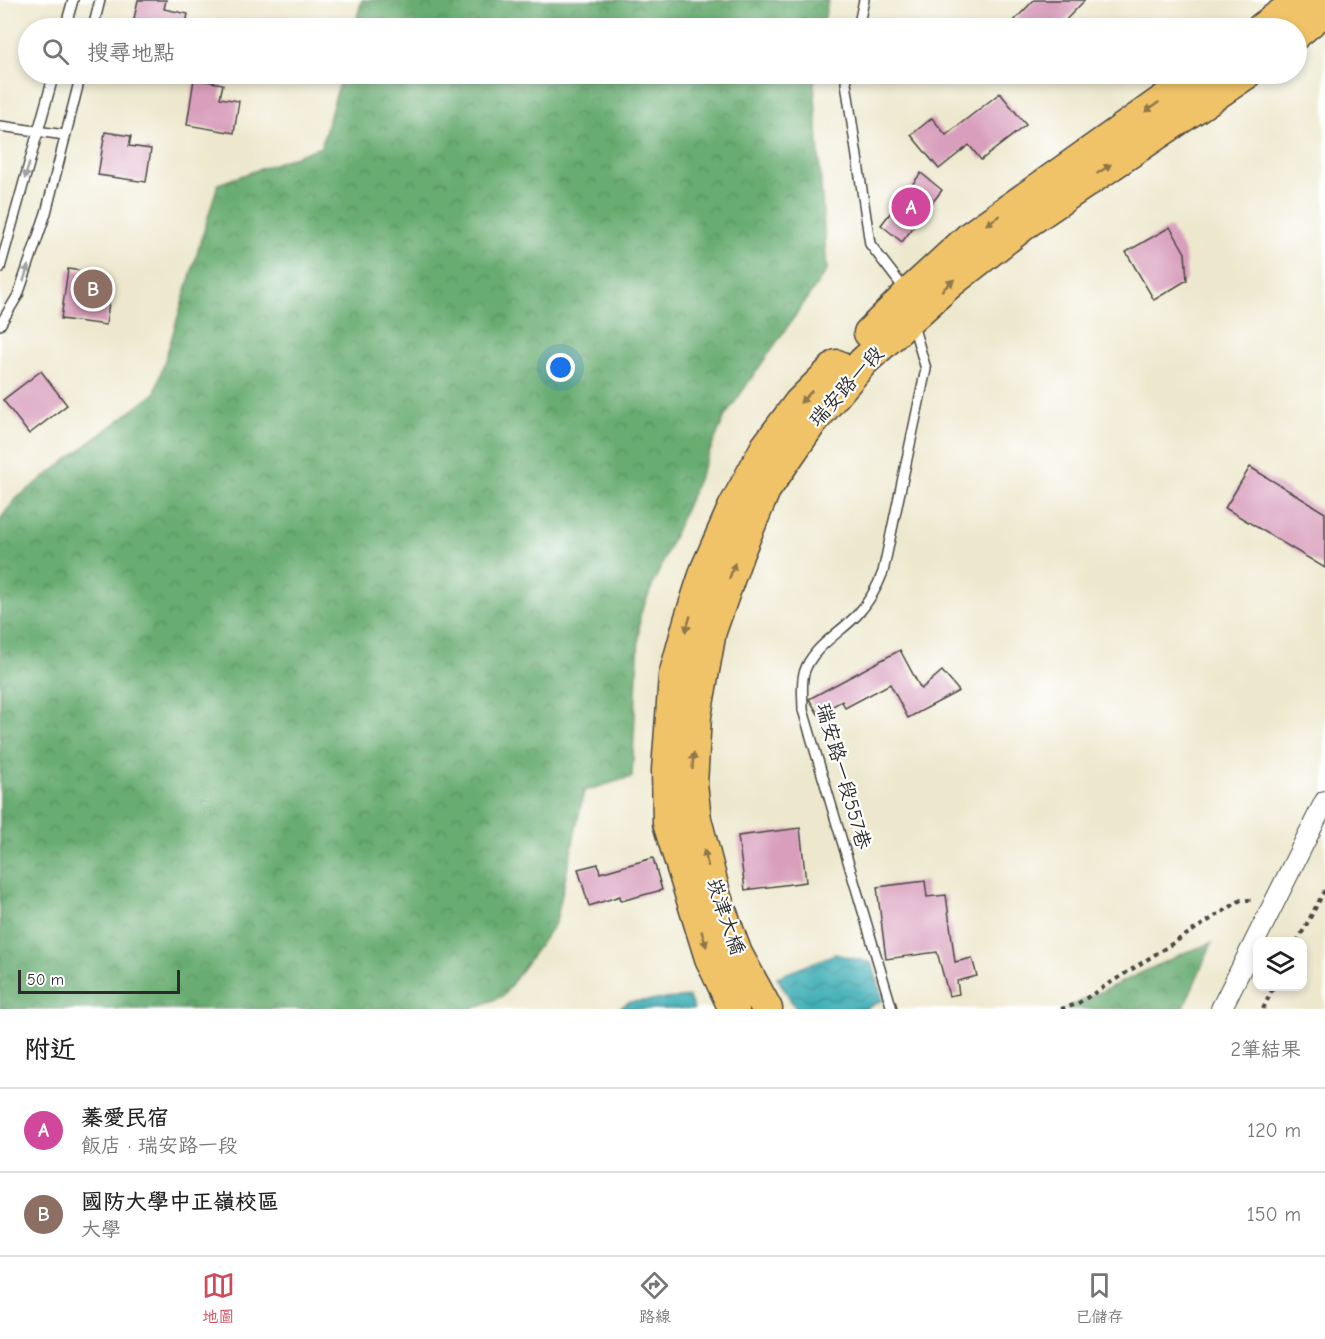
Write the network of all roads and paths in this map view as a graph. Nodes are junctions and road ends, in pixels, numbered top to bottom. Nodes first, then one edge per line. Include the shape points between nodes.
1 (73, 0) edge
2 (100, 0) edge
3 (864, 0) edge
4 (1300, 0) edge
5 (1325, 10) edge
6 (68, 18) edge
7 (96, 18) edge
8 (860, 18) edge
9 (1276, 18) edge
10 (1307, 25) edge
11 (51, 84) edge
12 (78, 84) edge
13 (846, 84) edge
14 (1186, 84) edge
15 (1231, 84) edge
16 (0, 126) edge
17 (38, 132) junction
18 (65, 135) junction
19 (0, 268) edge
20 (910, 307) junction
21 (0, 325) edge
22 (1325, 801) edge
23 (682, 821) junction
24 (1325, 891) edge
25 (1274, 899) junction
26 (1300, 937) edge
27 (1272, 991) edge
28 (734, 1009) edge
29 (767, 1009) edge
30 (892, 1009) edge
31 (1061, 1009) edge
32 (1221, 1009) edge
33 (1263, 1009) edge

1 - 6 lane
2 - 7 lane
3 - 8 lane
4 - 9 main road
5 - 10 main road
11 - 17 lane
12 - 18 lane
13 - 20 lane via 870,244
14 -> 20 main road, 瑞安路一段 via 970,236
20 -> 15 main road, 瑞安路一段 via 950,283 1029,221
16 - 17 lane
17 - 18 lane
17 -> 19 lane
21 -> 18 lane via 18,295 46,213
20 - 23 main road, 瑞安路一段 via 812,422 765,490 711,631 696,716 692,784
20 - 30 lane, 瑞安路一段557巷 via 926,369 883,572 857,615 817,650 804,673 803,692 803,710
22 - 25 street
23 -> 28 main road, 崁津大橋 via 710,958
29 -> 23 main road, 崁津大橋 via 737,954
24 - 26 path
25 - 31 path via 1241,900 1077,1004
25 - 32 street
27 - 33 path

